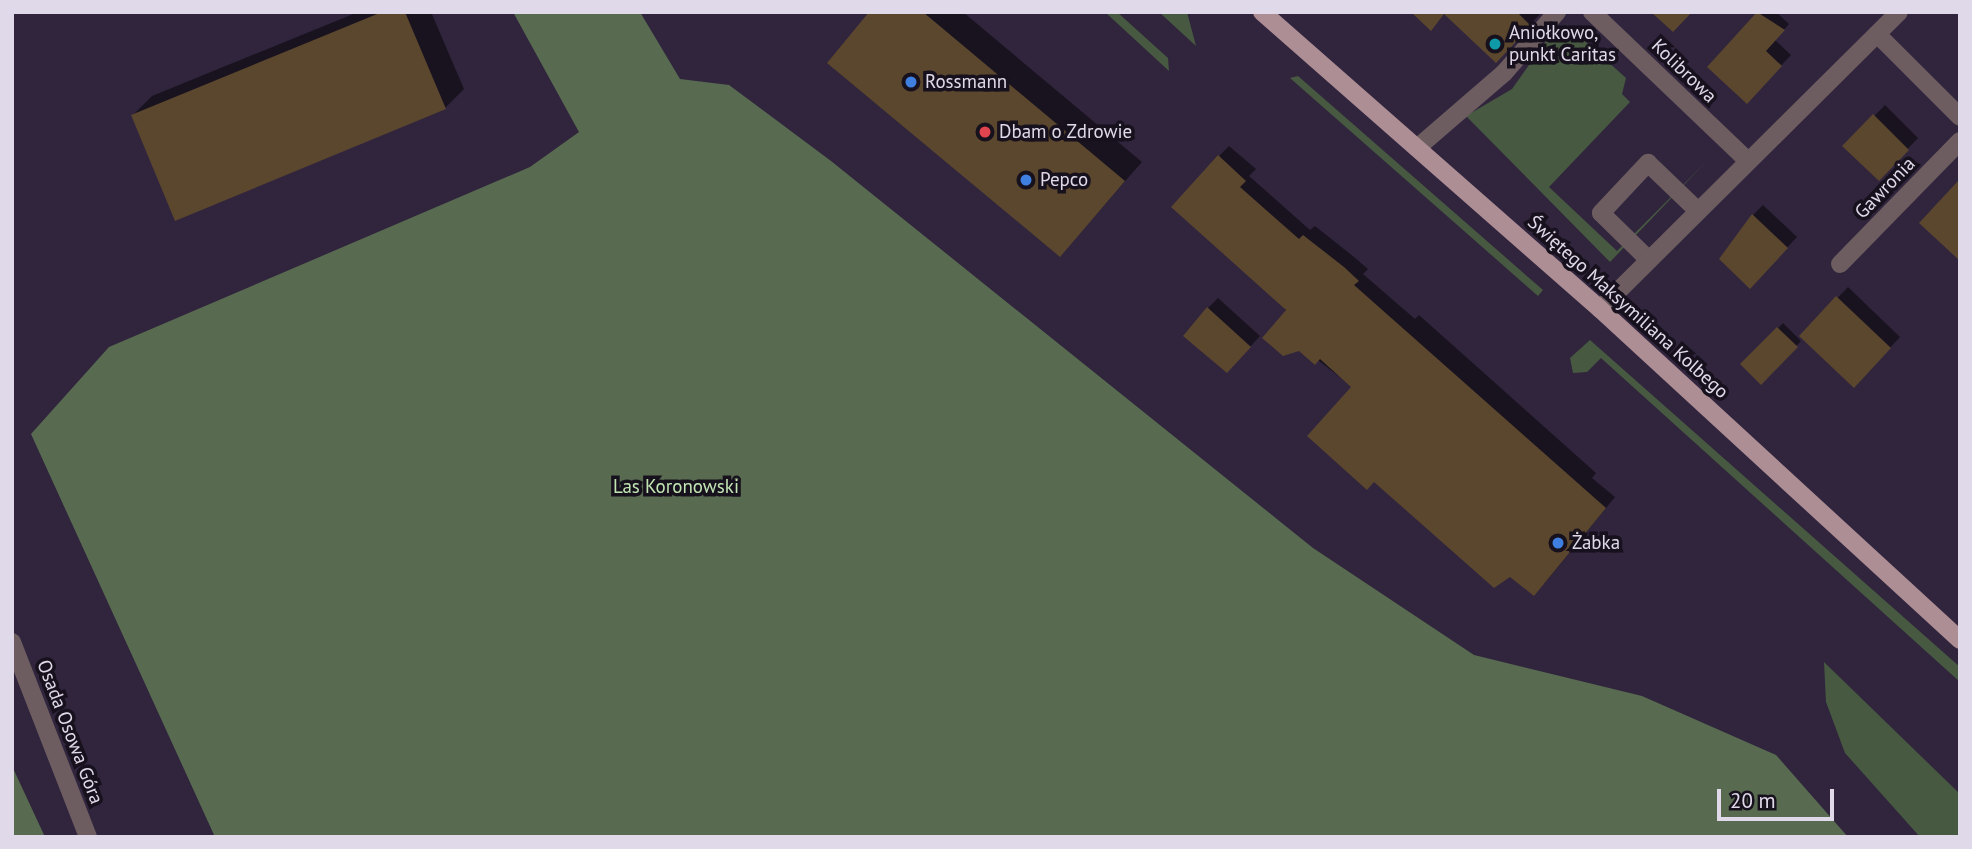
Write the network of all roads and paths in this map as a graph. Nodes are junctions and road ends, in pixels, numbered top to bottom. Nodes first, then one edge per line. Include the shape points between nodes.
1 (1262, 12) edge
2 (1557, 12) edge
3 (1592, 12) edge
4 (1899, 12) edge
5 (1877, 34) junction
6 (1960, 117) edge
7 (1960, 141) edge
8 (1417, 148) junction
9 (1748, 160) junction
10 (1698, 211) junction
11 (1649, 260) junction
12 (1840, 264) dead end
13 (1600, 309) junction
14 (1960, 639) edge
15 (12, 642) edge
16 (88, 837) edge

1 - 8 main road, Świętego Maksymiliana Kolbego
2 - 8 street via 1504,73
3 - 9 street, Kolibrowa
4 - 5 street
5 - 6 street
5 - 9 street
7 - 12 street, Gawronia
8 - 13 main road, Świętego Maksymiliana Kolbego
9 - 10 street
10 - 11 street
10 - 11 street via 1648,163 1601,213
11 - 13 street
13 - 14 main road, Świętego Maksymiliana Kolbego
15 - 16 street, Osada Osowa Góra

